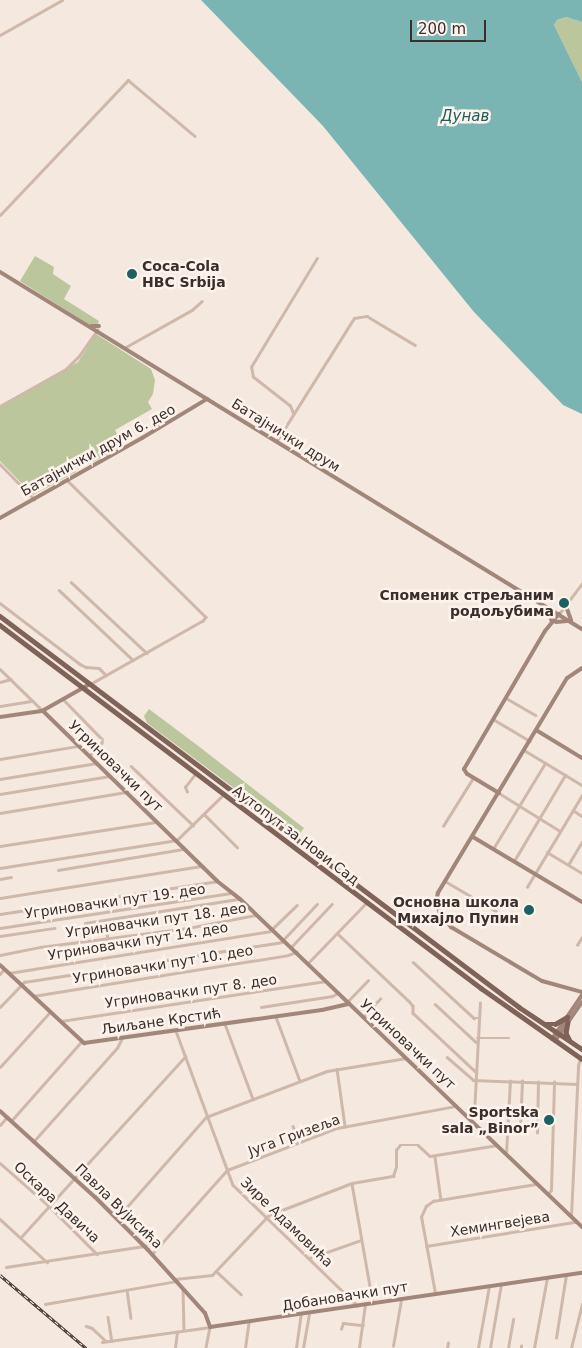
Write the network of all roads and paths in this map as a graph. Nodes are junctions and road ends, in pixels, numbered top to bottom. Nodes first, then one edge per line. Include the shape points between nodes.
1 (62, 0) edge
2 (0, 35) edge
3 (195, 136) dead end
4 (0, 215) edge
5 (317, 258) dead end
6 (0, 272) edge
7 (202, 301) dead end
8 (98, 328) junction
9 (415, 346) dead end
10 (124, 348) junction
11 (207, 399) junction
12 (0, 406) edge
13 (292, 413) junction
14 (276, 442) junction
15 (0, 464) edge
16 (67, 480) junction
17 (34, 499) junction
18 (0, 518) edge
19 (71, 582) dead end
20 (582, 584) edge
21 (59, 590) dead end
22 (0, 603) edge
23 (569, 604) junction
24 (545, 606) junction
25 (567, 609) junction
26 (560, 615) junction
27 (0, 616) edge
28 (554, 622) junction
29 (572, 622) junction
30 (0, 625) edge
31 (582, 629) edge
32 (146, 653) junction
33 (133, 660) junction
34 (582, 668) edge
35 (0, 669) edge
36 (106, 675) junction
37 (11, 679) junction
38 (0, 682) edge
39 (90, 684) junction
40 (83, 688) junction
41 (506, 698) junction
42 (63, 699) junction
43 (33, 701) junction
44 (0, 706) edge
45 (43, 711) junction
46 (534, 715) dead end
47 (0, 717) edge
48 (494, 719) junction
49 (536, 730) junction
50 (530, 741) junction
51 (79, 745) junction
52 (524, 750) junction
53 (90, 756) junction
54 (582, 758) edge
55 (0, 759) edge
56 (97, 763) junction
57 (544, 763) junction
58 (131, 766) dead end
59 (196, 773) junction
60 (565, 775) junction
61 (110, 776) junction
62 (473, 778) junction
63 (0, 779) edge
64 (582, 785) edge
65 (126, 792) junction
66 (187, 792) dead end
67 (499, 793) junction
68 (0, 794) edge
69 (224, 794) junction
70 (582, 794) edge
71 (519, 806) junction
72 (572, 810) junction
73 (0, 813) edge
74 (204, 814) junction
75 (582, 816) edge
76 (540, 818) junction
77 (156, 821) junction
78 (193, 825) junction
79 (444, 826) dead end
80 (560, 831) junction
81 (473, 836) junction
82 (177, 840) junction
83 (582, 842) edge
84 (0, 846) edge
85 (237, 847) dead end
86 (186, 848) junction
87 (493, 848) junction
88 (547, 852) junction
89 (514, 861) junction
90 (568, 865) junction
91 (202, 866) junction
92 (0, 868) edge
93 (58, 870) dead end
94 (582, 873) edge
95 (535, 874) junction
96 (11, 877) dead end
97 (0, 879) edge
98 (217, 881) junction
99 (445, 881) junction
100 (527, 887) dead end
101 (234, 893) junction
102 (0, 898) edge
103 (240, 899) junction
104 (367, 902) junction
105 (582, 902) edge
106 (297, 904) dead end
107 (317, 904) dead end
108 (332, 904) dead end
109 (496, 911) dead end
110 (0, 914) edge
111 (256, 915) junction
112 (104, 920) junction
113 (85, 923) dead end
114 (0, 928) edge
115 (54, 928) dead end
116 (272, 930) junction
117 (337, 934) junction
118 (0, 936) edge
119 (582, 937) edge
120 (108, 940) junction
121 (283, 940) junction
122 (577, 945) dead end
123 (291, 947) junction
124 (296, 952) junction
125 (0, 955) edge
126 (413, 962) dead end
127 (307, 964) junction
128 (0, 965) edge
129 (4, 969) junction
130 (9, 973) junction
131 (0, 974) edge
132 (368, 980) dead end
133 (326, 981) junction
134 (20, 984) junction
135 (575, 990) junction
136 (338, 993) junction
137 (582, 993) edge
138 (33, 996) junction
139 (380, 999) dead end
140 (348, 1003) junction
141 (480, 1003) dead end
142 (581, 1003) edge
143 (435, 1004) dead end
144 (0, 1006) edge
145 (261, 1008) dead end
146 (50, 1012) junction
147 (276, 1017) junction
148 (363, 1017) junction
149 (478, 1018) junction
150 (568, 1020) junction
151 (60, 1022) junction
152 (225, 1024) junction
153 (543, 1024) junction
154 (176, 1031) junction
155 (558, 1033) junction
156 (122, 1038) junction
157 (509, 1038) dead end
158 (477, 1040) junction
159 (553, 1040) junction
160 (81, 1042) junction
161 (574, 1044) junction
162 (582, 1049) edge
163 (185, 1057) junction
164 (447, 1057) dead end
165 (406, 1058) junction
166 (581, 1058) edge
167 (0, 1067) edge
168 (337, 1069) junction
169 (475, 1071) junction
170 (300, 1081) junction
171 (475, 1081) junction
172 (522, 1081) junction
173 (510, 1082) junction
174 (538, 1082) junction
175 (554, 1082) junction
176 (577, 1084) junction
177 (253, 1099) junction
178 (456, 1106) junction
179 (0, 1111) edge
180 (208, 1117) junction
181 (9, 1119) junction
182 (471, 1120) junction
183 (0, 1125) edge
184 (293, 1126) dead end
185 (346, 1126) junction
186 (520, 1129) dead end
187 (537, 1133) dead end
188 (33, 1142) junction
189 (299, 1142) junction
190 (497, 1145) junction
191 (506, 1154) junction
192 (434, 1156) junction
193 (1, 1165) edge
194 (227, 1170) junction
195 (74, 1178) junction
196 (352, 1183) junction
197 (537, 1183) junction
198 (548, 1194) junction
199 (441, 1200) junction
200 (49, 1206) junction
201 (571, 1216) junction
202 (267, 1217) junction
203 (116, 1218) junction
204 (0, 1219) edge
205 (576, 1221) junction
206 (582, 1227) edge
207 (21, 1237) junction
208 (361, 1240) junction
209 (144, 1246) junction
210 (426, 1246) junction
211 (97, 1254) junction
212 (152, 1254) junction
213 (310, 1258) junction
214 (47, 1262) junction
215 (6, 1268) dead end
216 (216, 1271) junction
217 (582, 1273) edge
218 (566, 1275) junction
219 (547, 1278) junction
220 (176, 1280) junction
221 (502, 1284) junction
222 (489, 1286) junction
223 (183, 1289) junction
224 (127, 1290) junction
225 (241, 1294) dead end
226 (435, 1294) junction
227 (401, 1298) junction
228 (372, 1303) junction
229 (45, 1304) dead end
230 (365, 1304) junction
231 (582, 1304) edge
232 (357, 1305) junction
233 (309, 1313) junction
234 (301, 1314) junction
235 (108, 1317) dead end
236 (131, 1318) dead end
237 (513, 1320) dead end
238 (249, 1321) junction
239 (86, 1326) dead end
240 (363, 1326) junction
241 (210, 1327) junction
242 (341, 1329) dead end
243 (184, 1330) junction
244 (177, 1332) junction
245 (556, 1338) dead end
246 (112, 1341) junction
247 (102, 1342) dead end
248 (107, 1342) junction
249 (448, 1343) dead end
250 (393, 1346) dead end
251 (175, 1348) edge
252 (206, 1348) edge
253 (245, 1348) edge
254 (296, 1348) edge
255 (303, 1348) edge
256 (359, 1348) edge
257 (447, 1348) edge
258 (478, 1348) edge
259 (490, 1348) edge
260 (508, 1348) edge
261 (534, 1348) edge
262 (571, 1348) edge

1 - 2 street
3 - 4 street via 128,80
5 - 13 street via 251,367 253,377 290,406
6 - 8 street, Батајнички друм
7 - 10 street via 192,310
8 - 10 street, Батајнички друм
8 - 12 street via 66,369
9 - 13 street via 367,316 354,318 297,410
10 - 11 street, Батајнички друм
11 - 14 street, Батајнички друм
11 - 16 street, Батајнички друм 6. део
13 - 14 street
14 - 24 street, Батајнички друм
15 - 17 street
16 - 17 street, Батајнички друм 6. део
16 - 32 street via 206,615 203,621
17 - 18 street, Батајнички друм 6. део
19 - 32 street
20 - 23 street
21 - 33 street
22 - 36 street via 80,664 99,668
23 - 25 street
23 - 26 street
24 - 26 street, Батајнички друм
24 - 28 street
25 - 26 street
25 - 29 street
26 - 28 street
26 - 29 street, Батајнички друм
27 - 39 main road, Аутопут за Нови Сад
28 - 29 street
28 - 41 street
29 - 31 street, Батајнички друм
30 - 40 main road, Аутопут за Нови Сад
32 - 33 street
33 - 36 street
34 - 49 street via 567,678
35 - 37 street, Угриновачки пут
36 - 39 street
37 - 38 street
37 - 43 street, Угриновачки пут
39 - 40 street
39 - 153 main road, Аутопут за Нови Сад
40 - 42 street
40 - 59 main road, Аутопут за Нови Сад
41 - 46 street
41 - 48 street
42 - 45 street
42 - 53 street via 102,739
43 - 44 street
43 - 45 street, Угриновачки пут
45 - 47 street
45 - 51 street, Угриновачки пут
48 - 50 street
48 - 62 street via 464,769
49 - 50 street
49 - 54 street
50 - 52 street
51 - 53 street, Угриновачки пут
51 - 55 street
52 - 57 street
52 - 67 street
53 - 56 street, Угриновачки пут
56 - 61 street, Угриновачки пут
56 - 63 street
57 - 60 street
57 - 71 street
58 - 78 street
59 - 66 street via 185,787
59 - 69 main road, Аутопут за Нови Сад
60 - 64 street
60 - 76 street
61 - 65 street, Угриновачки пут
61 - 68 street
62 - 67 street
62 - 79 street
65 - 73 street
65 - 77 street, Угриновачки пут
67 - 71 street
67 - 81 street
69 - 74 street
69 - 104 main road, Аутопут за Нови Сад
70 - 72 street
71 - 76 street
71 - 87 street
72 - 75 street
72 - 80 street
74 - 78 street
74 - 85 street
76 - 80 street
76 - 89 street
77 - 82 street, Угриновачки пут
77 - 84 street
78 - 82 street
80 - 88 street
81 - 87 street
81 - 99 street
82 - 86 street, Угриновачки пут
82 - 92 street
83 - 90 street
86 - 91 street, Угриновачки пут
86 - 93 street
87 - 89 street
88 - 90 street
88 - 95 street
89 - 95 street
90 - 94 street
91 - 98 street, Угриновачки пут
91 - 102 street
95 - 100 street
95 - 105 street
96 - 97 street
98 - 101 street, Угриновачки пут
98 - 110 street
99 - 109 street
99 - 135 street via 436,903 450,926 540,979
101 - 103 street, Угриновачки пут
101 - 114 street, Угриновачки пут 19. део
103 - 111 street, Угриновачки пут
103 - 112 street
104 - 117 street
104 - 159 main road, Аутопут за Нови Сад
106 - 116 street
107 - 121 street
108 - 123 street
111 - 116 street, Угриновачки пут
111 - 120 street, Угриновачки пут 18. део
112 - 113 street
112 - 120 street
115 - 118 street
116 - 121 street, Угриновачки пут
116 - 130 street, Угриновачки пут 14. део
117 - 127 street
117 - 169 street via 409,1001 413,1006 412,1012
119 - 122 street
120 - 125 street, Угриновачки пут 18. део
121 - 123 street, Угриновачки пут
121 - 134 street
123 - 124 street, Угриновачки пут
124 - 127 street, Угриновачки пут
124 - 138 street, Угриновачки пут 10. део
126 - 149 street via 474,1018
127 - 133 street, Угриновачки пут
128 - 129 street
129 - 130 street
129 - 131 street
130 - 134 street
132 - 140 street
133 - 136 street, Угриновачки пут
133 - 151 street, Угриновачки пут 8. део
134 - 138 street
134 - 144 street
135 - 137 street
135 - 142 street
136 - 140 street, Угриновачки пут
136 - 145 street
137 - 142 street
138 - 146 street
139 - 148 street
140 - 147 street, Љиљане Крстић
140 - 148 street, Угриновачки пут
141 - 149 street
142 - 150 street
143 - 158 street
146 - 151 street
146 - 167 street
147 - 152 street, Љиљане Крстић
147 - 170 street
148 - 165 street, Угриновачки пут
149 - 158 street
150 - 153 main road
150 - 155 street
150 - 161 main road via 566,1034
151 - 160 street
152 - 154 street, Љиљане Крстић
152 - 177 street
153 - 155 main road, Аутопут за Нови Сад
154 - 156 street, Љиљане Крстић
154 - 163 street, Зире Адамовића
155 - 159 street
155 - 161 main road, Аутопут за Нови Сад
156 - 160 street, Љиљане Крстић
156 - 188 street via 117,1048
157 - 158 street
158 - 169 street
159 - 166 main road, Аутопут за Нови Сад
160 - 181 street
161 - 162 main road, Аутопут за Нови Сад
163 - 180 street, Зире Адамовића
163 - 195 street
164 - 171 street
165 - 168 street
165 - 178 street, Угриновачки пут
166 - 176 street
168 - 170 street
168 - 185 street
169 - 171 street
170 - 177 street
171 - 173 street
171 - 182 street
172 - 173 street
172 - 174 street
172 - 186 street
173 - 191 street
174 - 175 street
174 - 187 street
175 - 176 street
175 - 198 street
176 - 201 street
177 - 180 street
178 - 182 street, Угриновачки пут
178 - 185 street, Југа Гризеља
179 - 181 street, Павла Вујисића
180 - 194 street, Зире Адамовића
180 - 203 street
181 - 183 street
181 - 188 street, Павла Вујисића
182 - 190 street, Угриновачки пут
184 - 189 street
185 - 189 street, Југа Гризеља
188 - 195 street, Павла Вујисића
189 - 194 street, Југа Гризеља
190 - 191 street, Угриновачки пут
190 - 192 street
191 - 197 street, Угриновачки пут
192 - 196 street via 426,1155 418,1144 401,1145 396,1150 393,1176
192 - 199 street
193 - 200 street, Оскара Давича
194 - 202 street, Зире Адамовића via 237,1190
194 - 212 street
195 - 200 street
195 - 203 street, Павла Вујисића
196 - 202 street
196 - 208 street
197 - 198 street, Угриновачки пут
197 - 199 street
198 - 201 street, Угриновачки пут
199 - 210 street via 430,1202 421,1214
200 - 207 street
200 - 211 street, Оскара Давича
201 - 205 street, Угриновачки пут
202 - 213 street, Зире Адамовића
202 - 216 street
203 - 209 street, Павла Вујисића
204 - 207 street
205 - 206 street, Угриновачки пут
205 - 210 street, Хемингвејева
207 - 214 street
208 - 213 street
208 - 228 street
209 - 211 street
209 - 212 street, Павла Вујисића
210 - 226 street
211 - 214 street
212 - 220 street, Павла Вујисића
213 - 232 street, Зире Адамовића
214 - 215 street
216 - 220 street via 207,1277
216 - 225 street
217 - 218 street, Добановачки пут
218 - 219 street, Добановачки пут
218 - 245 street
219 - 221 street, Добановачки пут
219 - 261 street
220 - 223 street, Павла Вујисића
220 - 224 street
221 - 222 street, Добановачки пут
221 - 259 street
222 - 226 street, Добановачки пут
222 - 258 street
223 - 241 street, Павла Вујисића via 205,1313
223 - 243 street
224 - 229 street
224 - 236 street
226 - 227 street, Добановачки пут
227 - 228 street, Добановачки пут
227 - 250 street
228 - 230 street, Добановачки пут
230 - 232 street, Добановачки пут
230 - 240 street
231 - 262 street
232 - 233 street, Добановачки пут
233 - 234 street, Добановачки пут
233 - 255 street
234 - 238 street, Добановачки пут
234 - 254 street
235 - 246 street
237 - 260 street
238 - 241 street, Добановачки пут
238 - 253 street
239 - 248 street
240 - 242 street via 343,1323
240 - 256 street
241 - 243 street, Добановачки пут
241 - 252 street
243 - 244 street, Добановачки пут
244 - 246 street, Добановачки пут
244 - 251 street
246 - 248 street, Добановачки пут
247 - 248 street, Добановачки пут
249 - 257 street

